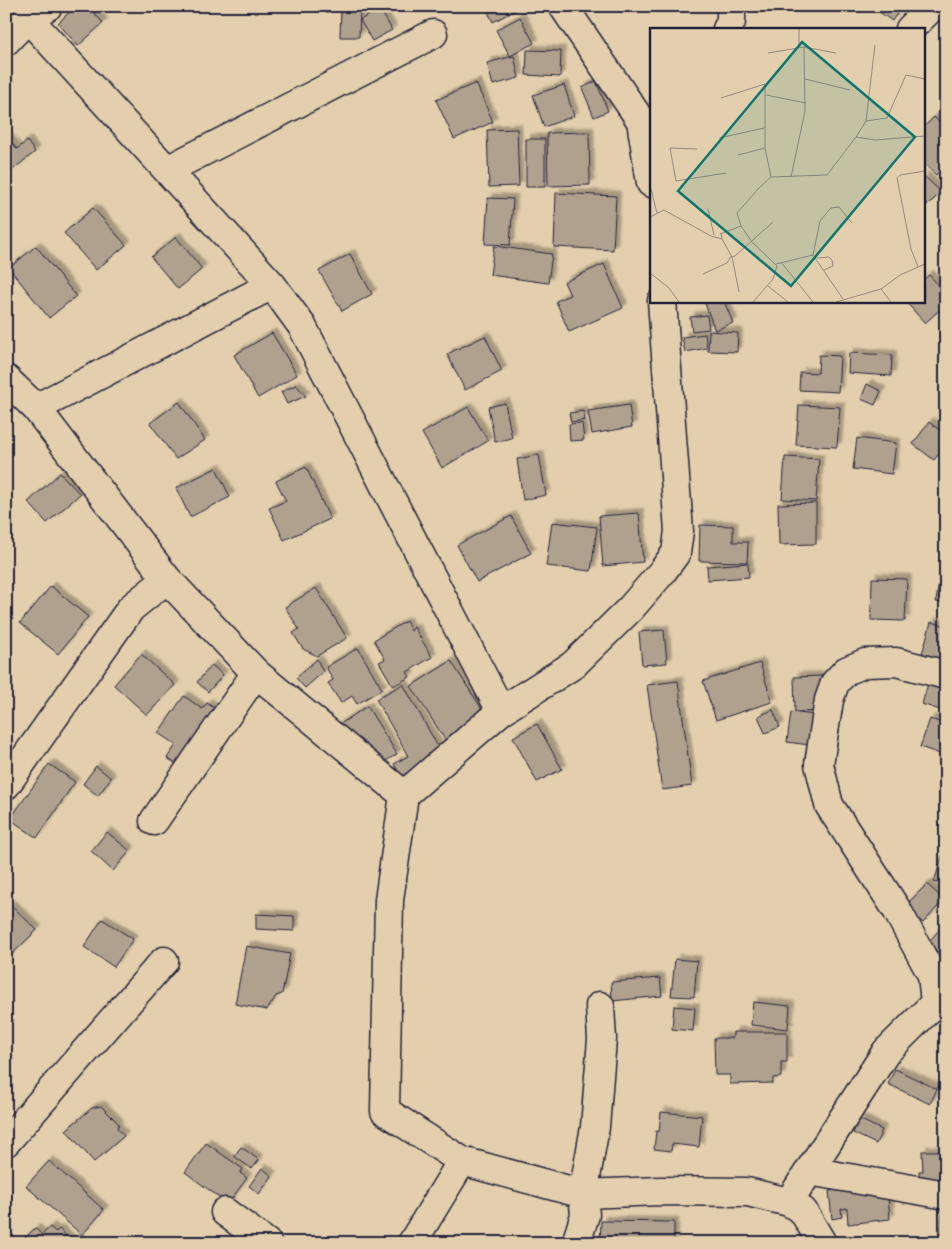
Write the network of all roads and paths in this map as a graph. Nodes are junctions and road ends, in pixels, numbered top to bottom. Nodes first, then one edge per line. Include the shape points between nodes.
1 (563, 6) edge
2 (731, 6) edge
3 (933, 6) edge
4 (38, 12) edge
5 (728, 28) edge
6 (911, 28) edge
7 (433, 34) dead end
8 (7, 38) edge
9 (646, 117) edge
10 (167, 170) junction
11 (650, 171) edge
12 (272, 285) junction
13 (662, 302) edge
14 (6, 379) edge
15 (36, 408) junction
16 (167, 579) junction
17 (256, 673) junction
18 (946, 674) edge
19 (500, 711) junction
20 (6, 785) edge
21 (404, 795) junction
22 (154, 821) dead end
23 (164, 961) dead end
24 (941, 1002) edge
25 (600, 1006) dead end
26 (6, 1142) edge
27 (462, 1161) junction
28 (809, 1171) junction
29 (583, 1194) junction
30 (946, 1195) edge
31 (789, 1202) junction
32 (225, 1212) dead end
33 (267, 1243) edge
34 (412, 1243) edge
35 (576, 1243) edge
36 (822, 1243) edge

1 - 9 street
2 - 5 street
3 - 6 street
4 - 8 street
4 - 10 street
7 - 10 street
9 - 11 street
10 - 12 street
12 - 15 street
12 - 19 street via 302,326
13 - 19 street via 679,531 676,553 631,608 573,666
14 - 15 street
15 - 16 street
16 - 17 street
16 - 20 street via 131,608
17 - 21 street
17 - 22 street
18 - 24 street via 896,662 865,663 846,671 835,683 829,700 819,764 829,805 897,910 932,975
19 - 21 street
21 - 27 street via 389,900 385,1111
23 - 26 street
24 - 28 street via 886,1052
25 - 29 street via 602,1039 596,1117
27 - 29 street
27 - 34 street
28 - 30 street
28 - 31 street
29 - 31 street via 747,1192
29 - 35 street via 585,1215
31 - 36 street via 803,1211
32 - 33 street

